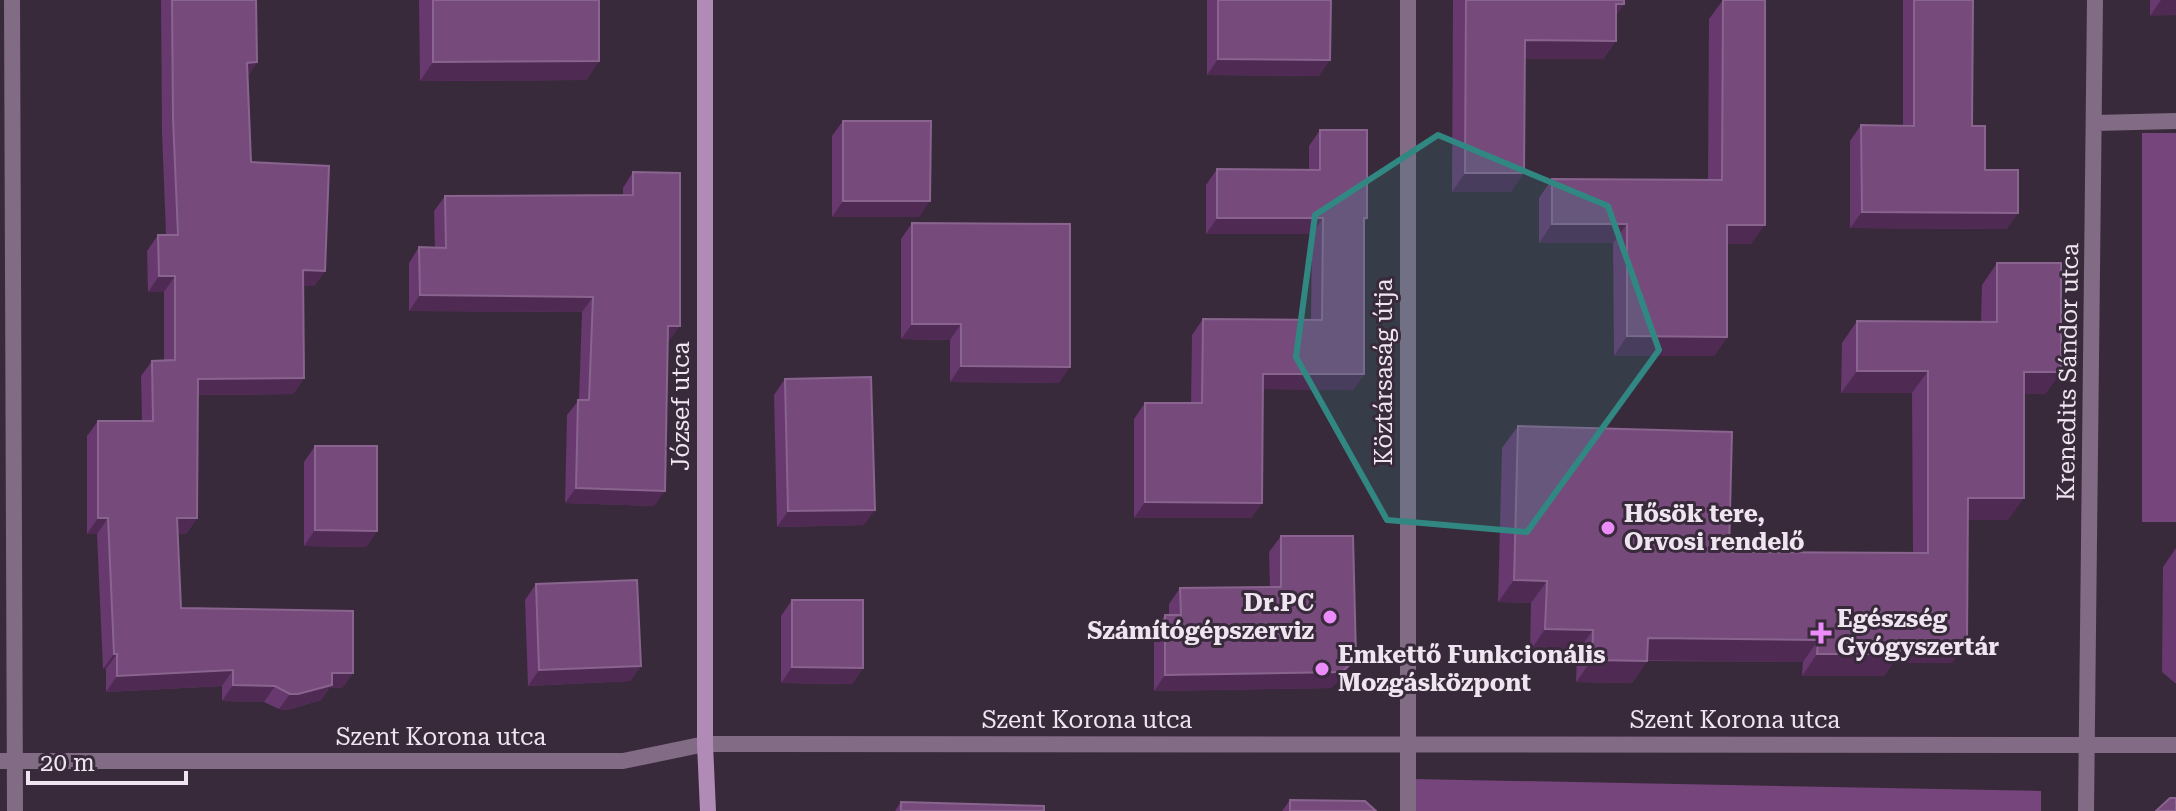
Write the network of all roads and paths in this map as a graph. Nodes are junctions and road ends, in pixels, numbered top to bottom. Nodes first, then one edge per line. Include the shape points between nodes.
1 (12, 0) edge
2 (705, 0) edge
3 (1408, 0) edge
4 (2095, 0) edge
5 (2176, 121) edge
6 (2095, 123) junction
7 (705, 744) junction
8 (1408, 744) junction
9 (2088, 744) junction
10 (2176, 745) edge
11 (8, 761) edge
12 (15, 811) edge
13 (708, 811) edge
14 (1408, 811) edge
15 (2086, 811) edge

1 - 11 street
2 - 7 street, József utca
3 - 8 street, Köztársaság útja
4 - 6 street, Krenedits Sándor utca
5 - 6 street
6 - 9 street, Krenedits Sándor utca
7 - 8 street, Szent Korona utca
7 - 11 street, Szent Korona utca via 623,761
7 - 13 street, József utca
8 - 9 street, Szent Korona utca
8 - 14 street, Köztársaság útja
9 - 10 street, Szent Korona utca
9 - 15 street, Krenedits Sándor utca
11 - 12 street

